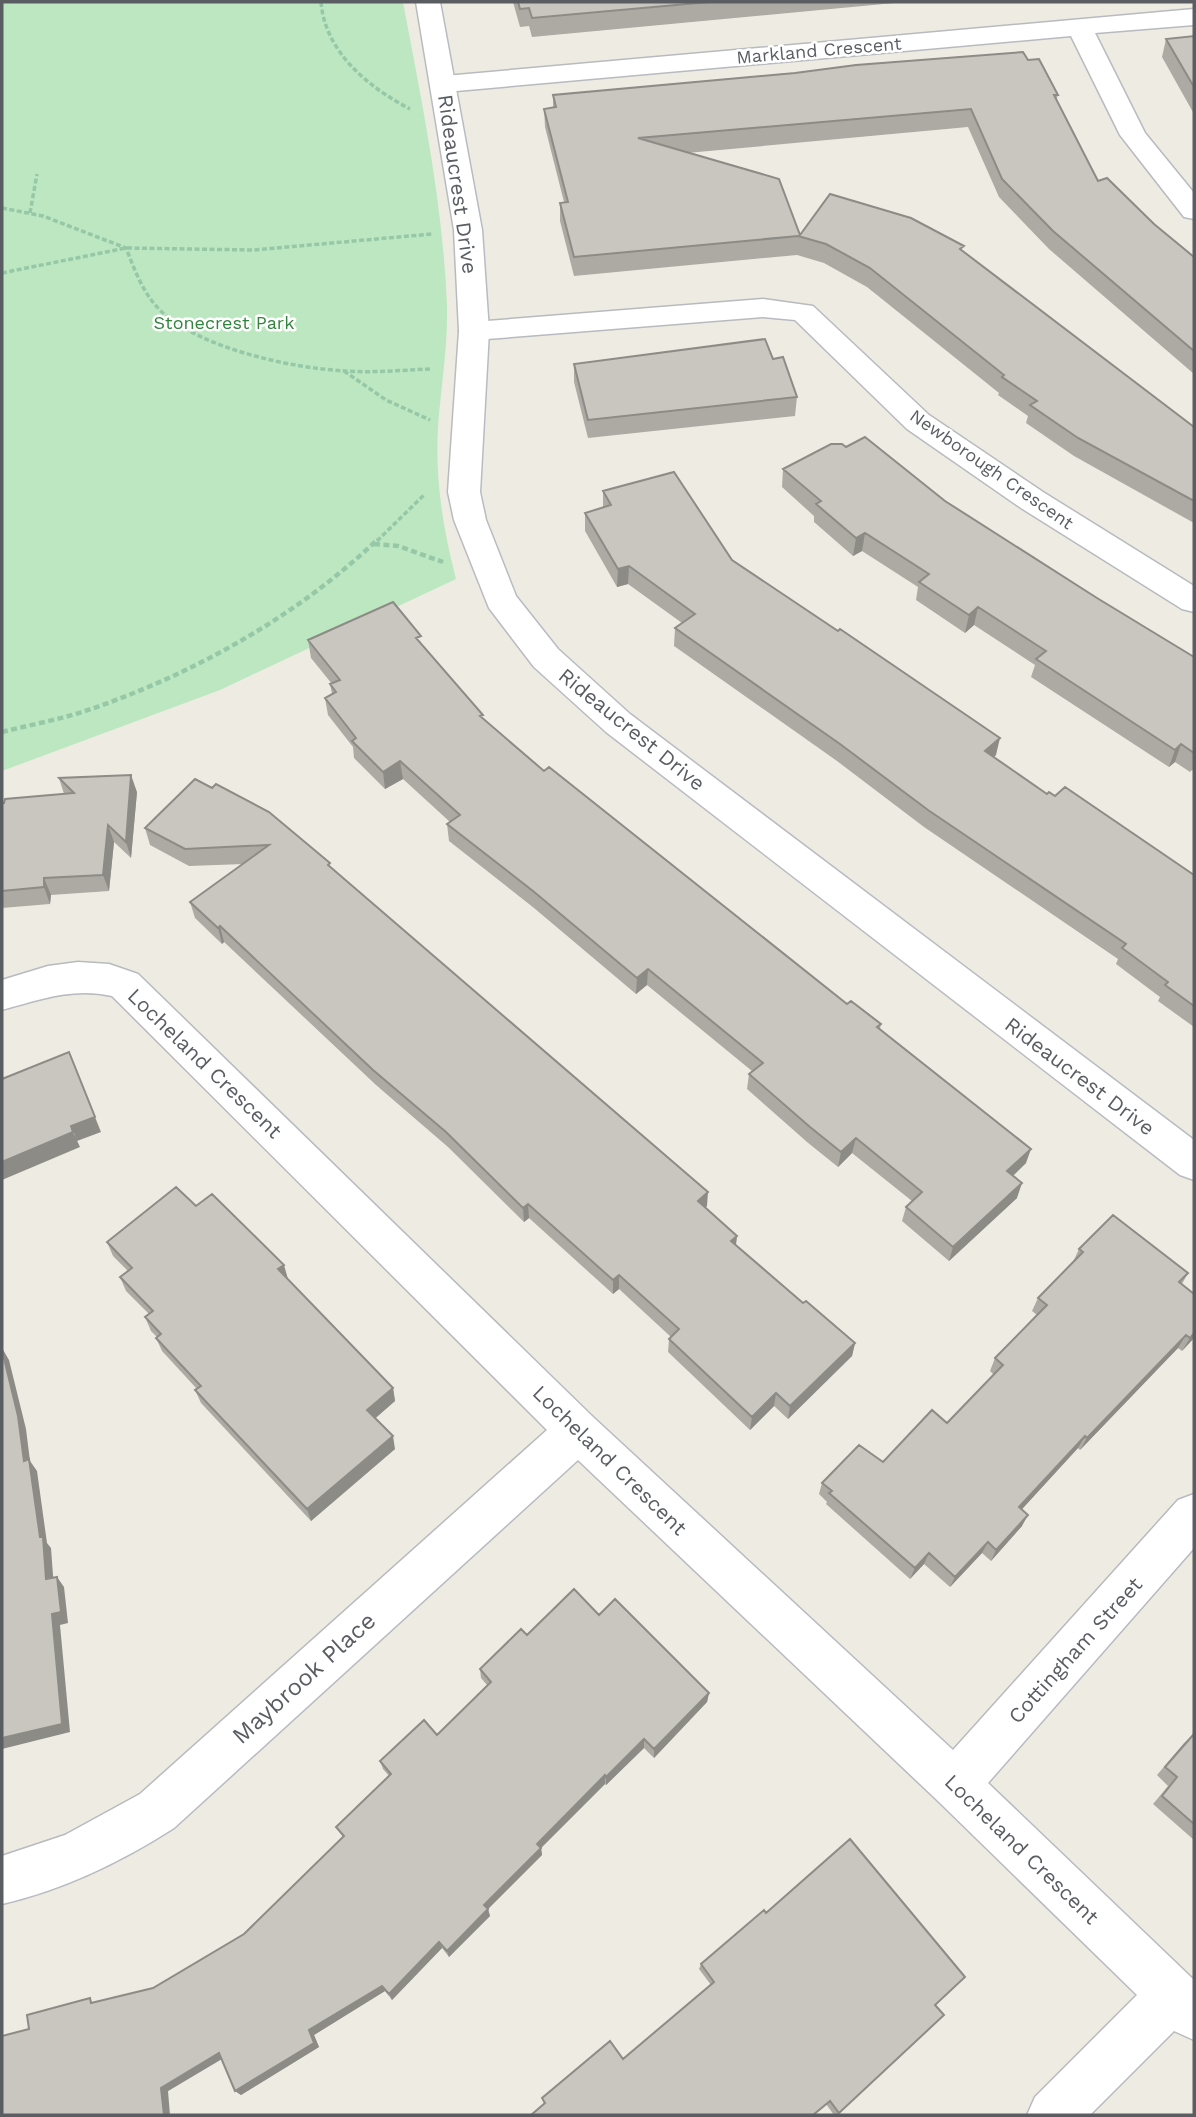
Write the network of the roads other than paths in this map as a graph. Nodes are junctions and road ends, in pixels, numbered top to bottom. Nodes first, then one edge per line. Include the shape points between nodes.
1 (428, 2) edge
2 (1194, 16) edge
3 (1079, 27) junction
4 (447, 99) junction
5 (1194, 211) edge
6 (474, 331) junction
7 (1194, 601) edge
8 (2, 995) edge
9 (1194, 1163) edge
10 (578, 1431) junction
11 (1194, 1515) edge
12 (955, 1784) junction
13 (2, 1880) edge
14 (1184, 2005) edge
15 (1053, 2115) edge

1 - 4 street, Rideaucrest Drive
2 - 3 street, Markland Crescent
3 - 4 street, Markland Crescent
3 - 5 street via 1133,135
4 - 6 street, Rideaucrest Drive via 468,230
6 - 7 street, Newborough Crescent via 763,308 803,312 918,422
6 - 9 street, Rideaucrest Drive via 464,473 470,520 501,600 546,658 585,695
8 - 10 street, Locheland Crescent via 81,976 106,977 125,985
10 - 12 street, Locheland Crescent
10 - 13 street, Maybrook Place via 157,1811 84,1853
11 - 12 street, Cottingham Street
12 - 14 street, Locheland Crescent
14 - 15 street

